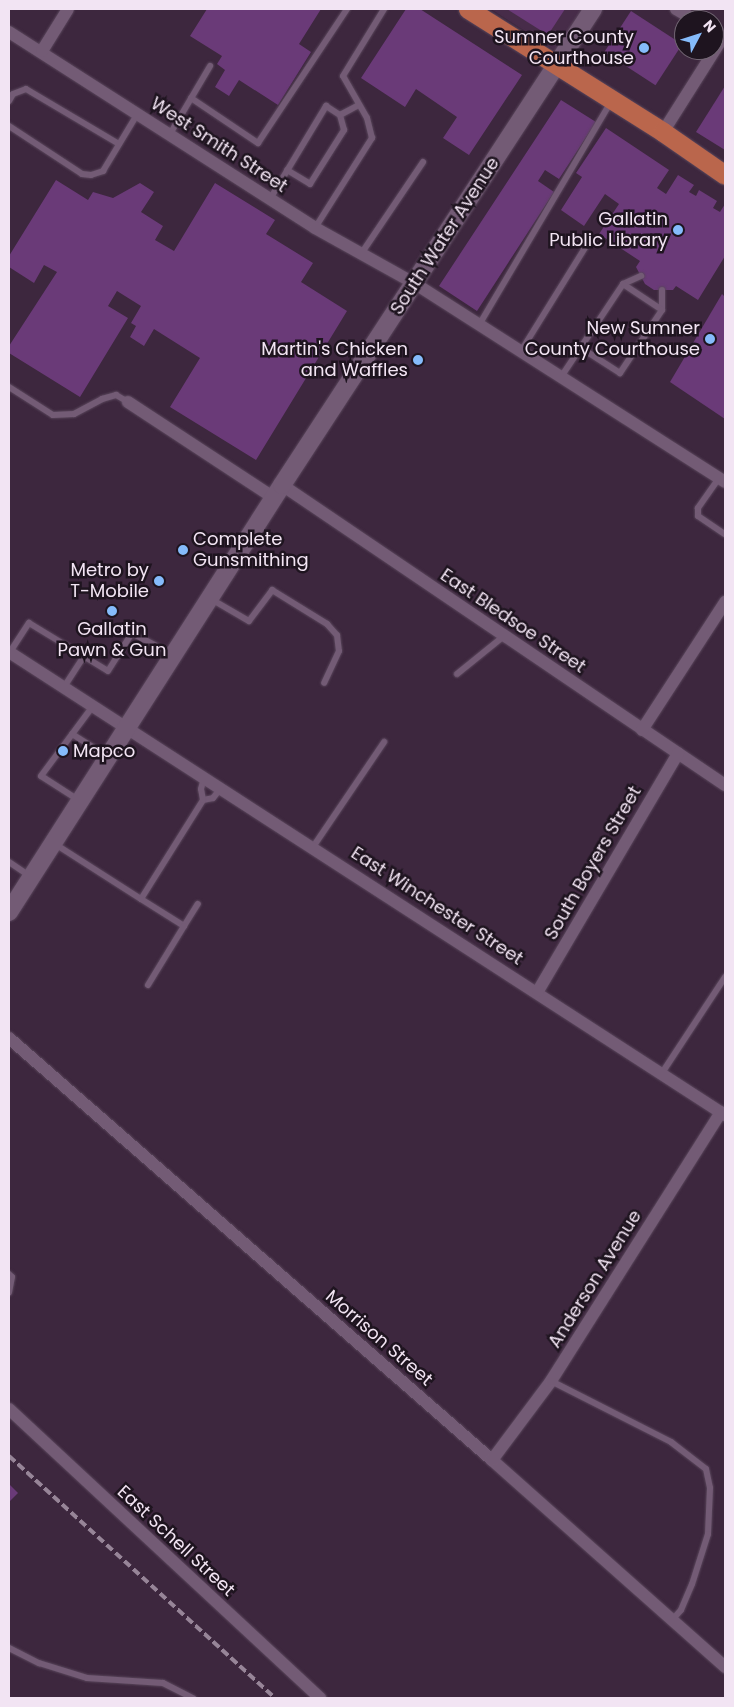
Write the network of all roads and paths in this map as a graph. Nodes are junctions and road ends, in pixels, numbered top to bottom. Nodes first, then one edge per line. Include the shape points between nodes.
1 (68, 9) edge
2 (347, 9) edge
3 (384, 9) edge
4 (468, 9) edge
5 (593, 9) edge
6 (10, 34) edge
7 (42, 51) junction
8 (708, 60) edge
9 (557, 64) junction
10 (210, 66) dead end
11 (191, 98) junction
12 (613, 100) junction
13 (9, 101) edge
14 (359, 105) junction
15 (138, 113) junction
16 (340, 115) junction
17 (9, 126) edge
18 (663, 132) junction
19 (170, 134) junction
20 (119, 144) junction
21 (423, 162) dead end
22 (287, 170) junction
23 (725, 175) edge
24 (270, 199) junction
25 (314, 228) junction
26 (590, 238) dead end
27 (362, 254) junction
28 (641, 276) dead end
29 (414, 283) junction
30 (622, 284) junction
31 (662, 290) dead end
32 (662, 310) junction
33 (479, 325) junction
34 (581, 348) junction
35 (521, 351) junction
36 (562, 377) junction
37 (9, 387) edge
38 (128, 402) joint
39 (722, 480) edge
40 (278, 492) junction
41 (725, 534) edge
42 (210, 598) junction
43 (725, 602) edge
44 (504, 636) junction
45 (9, 652) edge
46 (84, 656) junction
47 (174, 656) junction
48 (457, 674) dead end
49 (324, 683) dead end
50 (64, 687) junction
51 (93, 706) junction
52 (128, 728) junction
53 (642, 730) junction
54 (72, 734) junction
55 (384, 742) dead end
56 (678, 753) junction
57 (109, 758) junction
58 (204, 777) junction
59 (725, 785) edge
60 (221, 788) junction
61 (203, 800) junction
62 (81, 801) junction
63 (53, 843) junction
64 (314, 847) junction
65 (9, 862) edge
66 (31, 877) junction
67 (142, 899) junction
68 (198, 904) dead end
69 (9, 912) edge
70 (184, 926) junction
71 (725, 977) edge
72 (148, 985) dead end
73 (538, 991) junction
74 (9, 1038) edge
75 (662, 1073) junction
76 (723, 1113) edge
77 (9, 1274) edge
78 (9, 1293) edge
79 (551, 1381) junction
80 (9, 1409) edge
81 (492, 1460) junction
82 (672, 1620) junction
83 (9, 1648) edge
84 (725, 1667) edge
85 (193, 1698) edge
86 (320, 1698) edge

1 - 7 street
2 - 11 lane via 258,142
3 - 14 lane via 343,76
4 - 9 main road
5 - 9 main road, South Water Avenue
6 - 7 street, West Smith Street
7 - 15 street, West Smith Street
8 - 18 street
9 - 12 main road
9 - 29 main road, South Water Avenue
10 - 11 lane
11 - 19 lane
12 - 18 main road
12 - 33 lane
13 - 20 lane via 13,94 26,89
14 - 16 lane
14 - 25 lane via 367,118 372,138
15 - 19 street, West Smith Street
15 - 20 lane
16 - 22 lane via 326,106
16 - 22 lane via 344,130 310,184
17 - 20 lane via 82,174 90,176 103,171
18 - 23 main road
19 - 24 street, West Smith Street
21 - 27 lane
22 - 24 lane
24 - 25 street, West Smith Street
25 - 27 street, West Smith Street
26 - 35 lane
27 - 29 street, West Smith Street
28 - 30 lane
29 - 33 street, West Smith Street
29 - 40 main road, South Water Avenue
30 - 32 lane
30 - 34 lane
31 - 32 lane
32 - 34 lane via 620,373
33 - 35 street, West Smith Street
34 - 36 lane
35 - 36 street, West Smith Street
36 - 39 street, West Smith Street
37 - 38 lane via 53,415 74,414 116,395
38 - 40 street, East Bledsoe Street
39 - 41 lane via 698,508 698,516
40 - 42 main road, South Water Avenue
40 - 44 street, East Bledsoe Street
42 - 47 main road, South Water Avenue
42 - 49 lane via 250,621 272,590 327,624 337,636 339,651
43 - 53 street
44 - 48 lane
44 - 53 street, East Bledsoe Street
45 - 46 lane via 29,623
45 - 50 street, East Winchester Street
46 - 47 lane via 108,671 132,634
46 - 50 lane
47 - 52 main road, South Water Avenue
50 - 51 street, East Winchester Street
51 - 52 street, East Winchester Street
51 - 54 lane
52 - 57 main road, South Water Avenue
52 - 58 street, East Winchester Street
53 - 56 street, East Bledsoe Street
54 - 57 lane
54 - 62 lane via 41,776
55 - 64 lane
56 - 59 street, East Bledsoe Street
56 - 73 street, South Boyers Street
57 - 62 main road, South Water Avenue
58 - 60 street, East Winchester Street
58 - 61 lane
60 - 61 lane via 213,798
60 - 64 street, East Winchester Street
61 - 67 lane
62 - 63 main road, South Water Avenue
63 - 66 main road, South Water Avenue
63 - 67 lane
64 - 73 street, East Winchester Street
65 - 66 lane
66 - 69 main road, South Water Avenue
67 - 70 lane
68 - 70 lane
70 - 72 lane
71 - 75 lane
73 - 75 street, East Winchester Street
74 - 81 street, Morrison Street
75 - 76 street, East Winchester Street
76 - 79 street, Anderson Avenue
77 - 78 lane via 12,1278
79 - 81 street, Anderson Avenue
79 - 82 lane via 671,1442 706,1469 710,1488 708,1534 692,1584 681,1610
80 - 86 street, East Schell Street
81 - 82 street, Morrison Street
82 - 84 street, Morrison Street
83 - 85 lane via 39,1663 87,1678 164,1683

